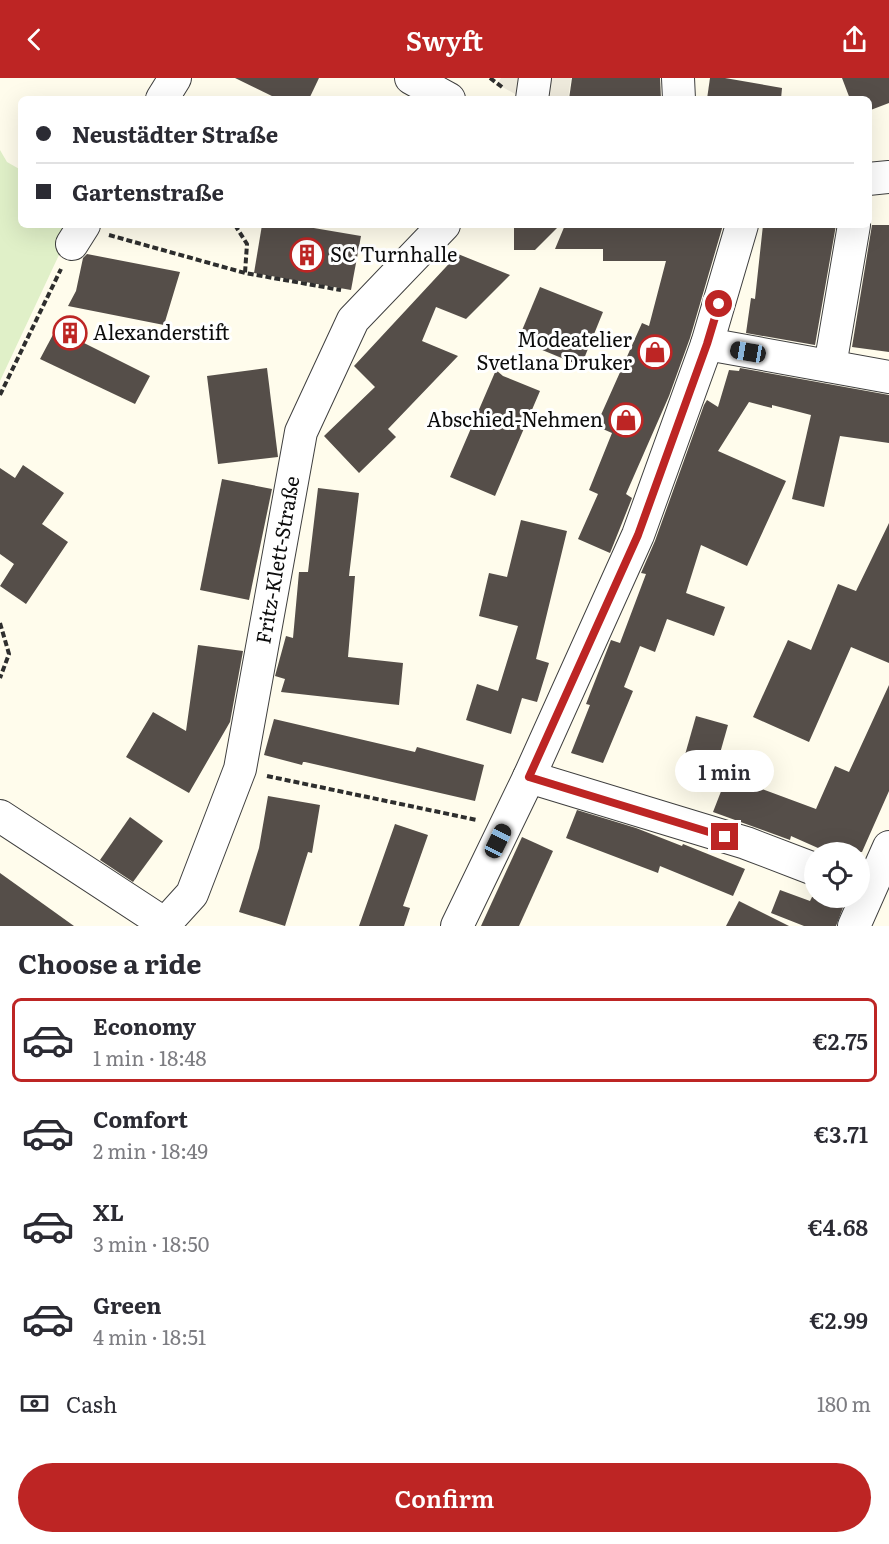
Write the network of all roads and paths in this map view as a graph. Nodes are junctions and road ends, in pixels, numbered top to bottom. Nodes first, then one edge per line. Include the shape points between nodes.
1 (175, 78) edge
2 (411, 78) edge
3 (490, 78) edge
4 (535, 78) edge
5 (678, 78) edge
6 (502, 87) dead end
7 (164, 96) edge
8 (444, 96) edge
9 (532, 96) edge
10 (679, 96) edge
11 (889, 177) edge
12 (872, 179) edge
13 (237, 228) edge
14 (441, 228) edge
15 (741, 228) edge
16 (853, 228) edge
17 (79, 232) edge
18 (245, 273) junction
19 (371, 299) junction
20 (707, 344) junction
21 (830, 366) junction
22 (889, 377) edge
23 (0, 395) edge
24 (0, 623) edge
25 (0, 678) edge
26 (529, 777) junction
27 (286, 780) dead end
28 (0, 816) edge
29 (482, 821) dead end
30 (889, 847) edge
31 (804, 865) edge
32 (873, 892) edge
33 (164, 925) edge
34 (457, 926) edge
35 (854, 926) edge

1 - 7 street
2 - 8 street
3 - 6 path
4 - 9 street
5 - 10 street
11 - 12 street
13 - 18 path via 247,244
14 - 19 street, Fritz-Klett-Straße
15 - 20 street
16 - 21 street
17 - 18 path
17 - 23 path
18 - 19 path
19 - 33 street, Fritz-Klett-Straße via 353,320 301,432 240,769 192,894
20 - 21 street
20 - 26 street via 638,535
21 - 22 street
24 - 25 path via 9,654
26 - 31 street via 746,843
26 - 34 street
27 - 29 path
28 - 33 street
30 - 32 street
32 - 35 street

